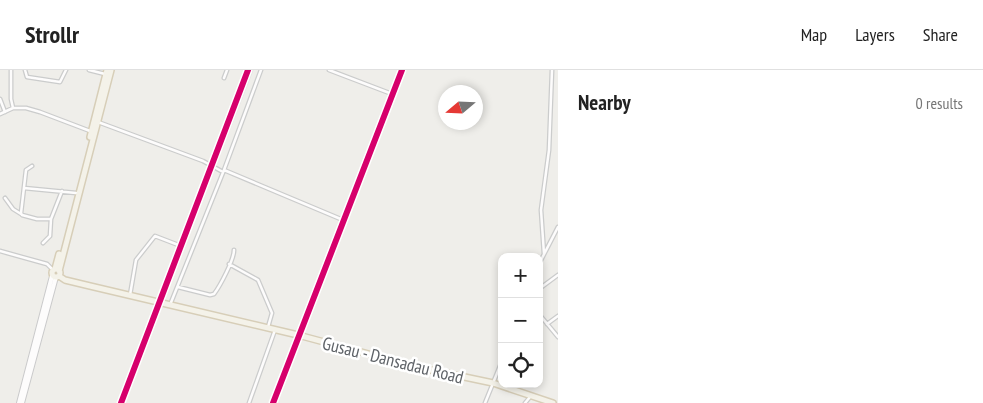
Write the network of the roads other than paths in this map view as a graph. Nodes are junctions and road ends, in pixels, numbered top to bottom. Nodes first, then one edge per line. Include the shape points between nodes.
1 (12, 70) edge
2 (26, 70) edge
3 (66, 70) edge
4 (89, 70) edge
5 (111, 70) edge
6 (227, 70) edge
7 (248, 70) edge
8 (261, 70) edge
9 (328, 70) edge
10 (402, 70) edge
11 (552, 70) edge
12 (107, 72) edge
13 (224, 78) dead end
14 (393, 94) junction
15 (0, 99) edge
16 (13, 108) junction
17 (5, 112) junction
18 (0, 114) edge
19 (98, 122) junction
20 (92, 132) junction
21 (32, 166) dead end
22 (212, 166) junction
23 (224, 171) junction
24 (24, 188) junction
25 (62, 191) junction
26 (76, 193) junction
27 (5, 198) dead end
28 (22, 214) junction
29 (51, 219) junction
30 (343, 220) junction
31 (558, 227) edge
32 (43, 243) dead end
33 (181, 246) junction
34 (234, 250) dead end
35 (0, 251) edge
36 (544, 254) joint
37 (230, 264) junction
38 (56, 273) junction
39 (558, 275) edge
40 (543, 286) edge
41 (178, 287) junction
42 (130, 295) junction
43 (159, 302) junction
44 (170, 305) junction
45 (558, 316) edge
46 (543, 318) edge
47 (548, 324) junction
48 (268, 328) junction
49 (275, 330) junction
50 (298, 336) junction
51 (558, 337) edge
52 (498, 371) edge
53 (493, 383) junction
54 (530, 395) junction
55 (21, 403) edge
56 (121, 403) edge
57 (249, 403) edge
58 (273, 403) edge
59 (485, 403) edge
60 (525, 403) edge
61 (552, 403) edge

1 - 16 street
2 - 3 street via 27,77 60,82
4 - 12 street
5 - 19 main road
6 - 13 street
7 - 22 street
8 - 23 street
9 - 14 street
10 - 14 street
11 - 36 street via 549,150 541,210
12 - 20 main road
14 - 30 street
15 - 17 street
16 - 17 street
16 - 20 street via 40,112
17 - 18 street
19 - 22 street
19 - 38 main road
20 - 26 main road
21 - 24 street via 26,170
22 - 23 street
22 - 33 street
23 - 30 street
23 - 41 street
24 - 25 street
24 - 28 street
25 - 26 street
25 - 29 street
26 - 38 main road
27 - 28 street via 13,209
28 - 29 street
29 - 32 street via 50,236
30 - 50 street
31 - 36 street
33 - 42 street via 155,236 136,260
33 - 43 street
34 - 37 street
35 - 38 street via 47,264
37 - 41 street via 214,294
37 - 48 street via 258,280 272,313
38 - 42 main road, Gusau - Dansadau Road via 65,280
38 - 55 main road
39 - 40 street
41 - 44 street
42 - 43 main road, Gusau - Dansadau Road
43 - 44 main road, Gusau - Dansadau Road
43 - 56 street
44 - 48 main road, Gusau - Dansadau Road
45 - 47 street
46 - 47 street
47 - 51 street
48 - 49 main road, Gusau - Dansadau Road
49 - 50 main road, Gusau - Dansadau Road
49 - 57 street
50 - 53 main road, Gusau - Dansadau Road
50 - 58 street
52 - 53 street
53 - 54 main road, Gusau - Dansadau Road
53 - 59 street
54 - 60 street
54 - 61 main road, Gusau - Dansadau Road

